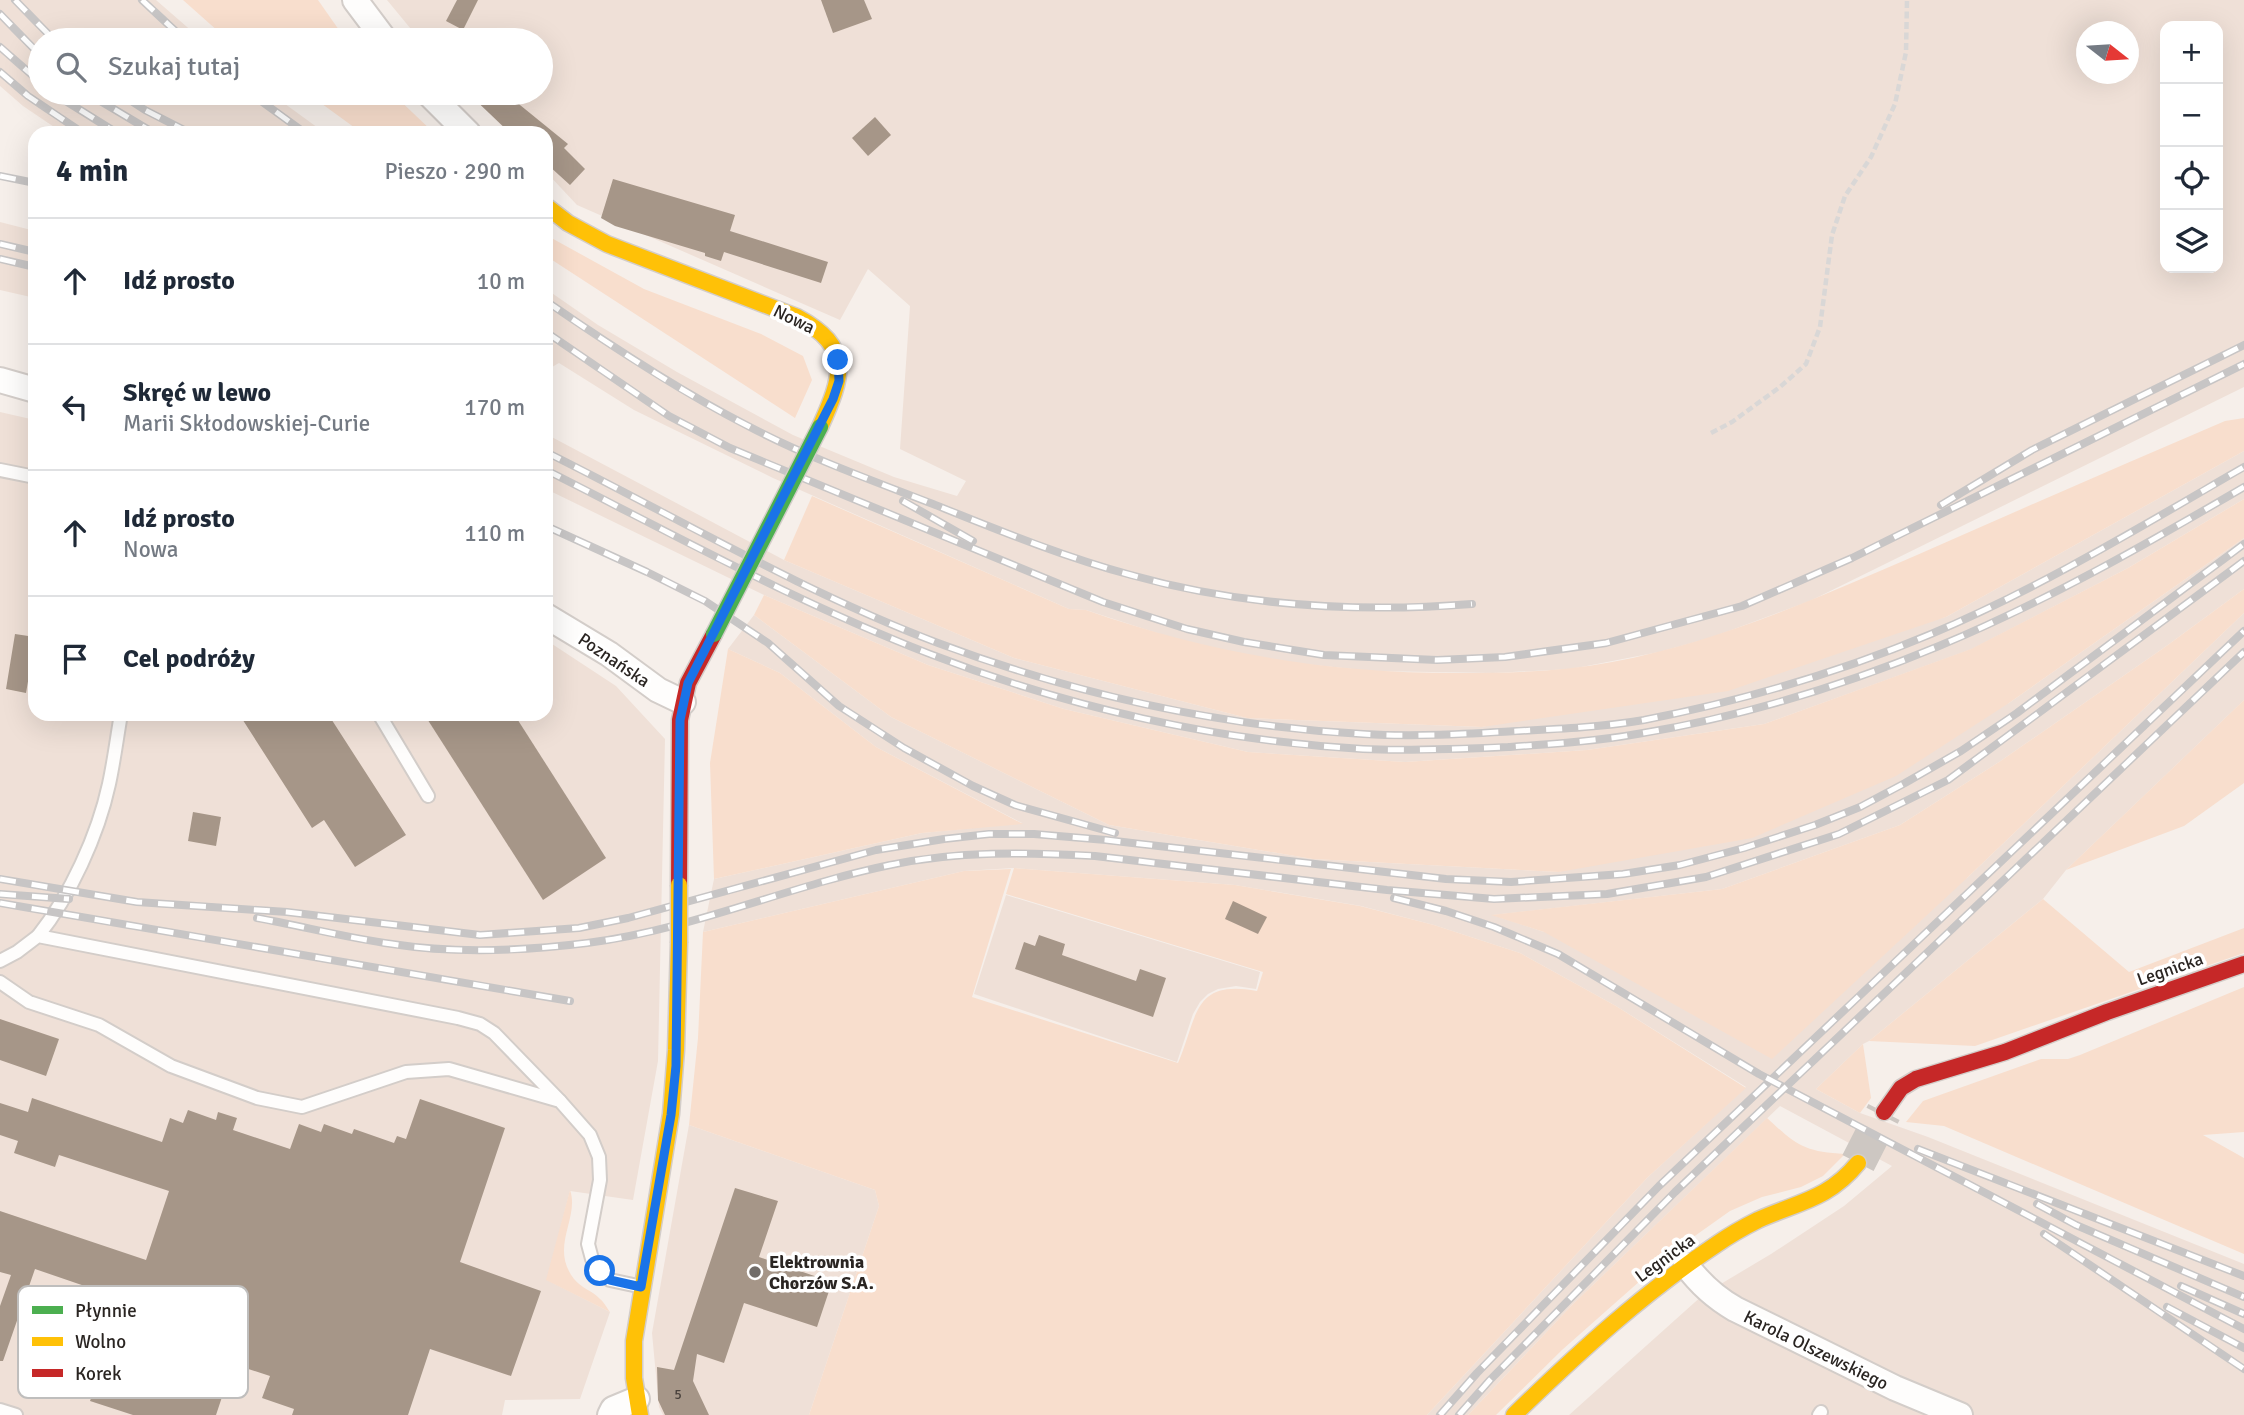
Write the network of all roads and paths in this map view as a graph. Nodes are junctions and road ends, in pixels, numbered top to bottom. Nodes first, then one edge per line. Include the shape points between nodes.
1 (355, 0) edge
2 (1907, 0) edge
3 (376, 28) edge
4 (440, 105) edge
5 (461, 126) edge
6 (553, 211) edge
7 (0, 380) edge
8 (28, 388) edge
9 (1711, 433) dead end
10 (0, 470) edge
11 (28, 476) edge
12 (553, 620) edge
13 (683, 702) junction
14 (120, 721) edge
15 (383, 721) edge
16 (428, 796) dead end
17 (38, 936) junction
18 (0, 961) edge
19 (2244, 964) edge
20 (0, 982) edge
21 (560, 1101) junction
22 (1884, 1112) tunnel mouth
23 (1858, 1163) tunnel mouth
24 (1686, 1265) junction
25 (641, 1287) junction
26 (638, 1407) edge
27 (0, 1410) edge
28 (16, 1415) edge
29 (610, 1415) edge
30 (1514, 1415) edge
31 (1960, 1415) edge

1 - 3 street
2 - 9 path via 1906,52 1895,104 1871,157 1845,196 1832,235 1820,327 1806,364
4 - 5 street
6 - 13 street, Nowa, bridge via 607,244 797,317 831,343 839,365 836,393 688,683
7 - 8 street
10 - 11 lane
12 - 13 street, Poznańska
13 - 25 street, Nowa, bridge via 676,1066
14 - 17 lane via 102,812 68,890
15 - 16 lane
17 - 18 lane
17 - 21 lane via 480,1024
19 - 22 street, Legnicka via 2005,1052 1916,1079 1901,1088
20 - 21 lane via 29,1002 99,1026 171,1066 280,1103 302,1107 406,1072 449,1069
21 - 25 lane via 590,1135 599,1157 600,1180 588,1244 592,1259 610,1280
23 - 24 street, Legnicka via 1836,1188 1759,1221
24 - 30 street, Legnicka via 1622,1316
24 - 31 street, Karola Olszewskiego via 1717,1299 1735,1310
25 - 26 street, Nowa via 633,1373
26 - 29 street via 613,1409
27 - 28 lane

